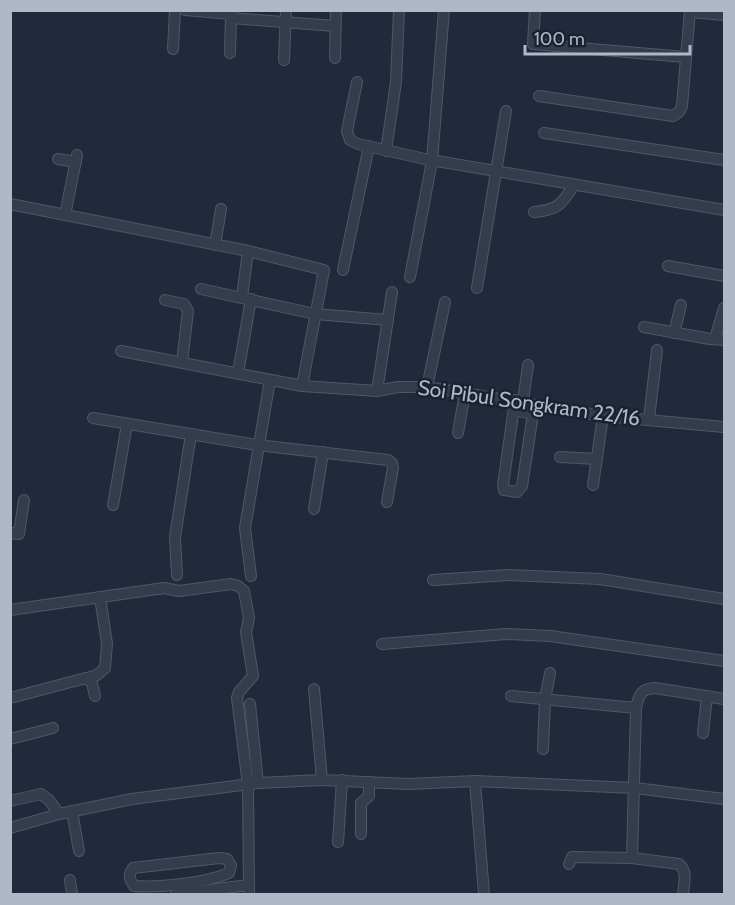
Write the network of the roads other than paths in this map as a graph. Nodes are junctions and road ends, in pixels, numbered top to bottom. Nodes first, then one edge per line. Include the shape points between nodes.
1 (175, 10) edge
2 (185, 10) edge
3 (286, 10) edge
4 (336, 10) edge
5 (399, 10) edge
6 (444, 10) edge
7 (535, 10) edge
8 (690, 11) edge
9 (231, 14) edge
10 (724, 15) edge
11 (285, 22) junction
12 (336, 26) junction
13 (173, 49) dead end
14 (230, 53) dead end
15 (685, 57) junction
16 (335, 58) dead end
17 (284, 60) dead end
18 (357, 82) dead end
19 (539, 96) dead end
20 (506, 111) dead end
21 (544, 133) dead end
22 (369, 146) junction
23 (386, 150) junction
24 (58, 159) dead end
25 (724, 160) edge
26 (432, 161) junction
27 (497, 171) junction
28 (574, 184) junction
29 (10, 204) edge
30 (221, 209) dead end
31 (724, 210) edge
32 (534, 212) dead end
33 (65, 216) junction
34 (215, 244) junction
35 (248, 251) junction
36 (668, 266) dead end
37 (343, 270) dead end
38 (724, 276) edge
39 (410, 277) dead end
40 (477, 288) dead end
41 (201, 289) dead end
42 (392, 292) dead end
43 (246, 298) junction
44 (165, 300) dead end
45 (445, 302) dead end
46 (681, 305) dead end
47 (724, 308) edge
48 (315, 314) junction
49 (388, 320) junction
50 (644, 327) dead end
51 (674, 333) junction
52 (720, 340) edge
53 (657, 350) dead end
54 (120, 351) dead end
55 (182, 362) junction
56 (528, 365) dead end
57 (238, 373) junction
58 (270, 380) junction
59 (302, 386) junction
60 (427, 387) junction
61 (377, 391) junction
62 (465, 393) junction
63 (517, 404) junction
64 (603, 416) junction
65 (93, 418) dead end
66 (649, 419) junction
67 (127, 424) junction
68 (724, 427) edge
69 (459, 433) dead end
70 (192, 434) junction
71 (257, 445) junction
72 (508, 450) junction
73 (323, 452) junction
74 (527, 452) junction
75 (560, 457) dead end
76 (597, 459) junction
77 (593, 484) dead end
78 (24, 500) dead end
79 (387, 502) dead end
80 (113, 505) dead end
81 (314, 509) dead end
82 (10, 533) edge
83 (177, 575) dead end
84 (251, 576) dead end
85 (433, 580) dead end
86 (100, 597) junction
87 (724, 599) edge
88 (10, 610) edge
89 (381, 644) dead end
90 (724, 661) edge
91 (550, 673) dead end
92 (84, 679) junction
93 (314, 689) dead end
94 (95, 696) dead end
95 (511, 696) dead end
96 (707, 696) junction
97 (10, 698) edge
98 (724, 699) edge
99 (545, 700) junction
100 (250, 704) dead end
101 (636, 708) junction
102 (53, 728) dead end
103 (703, 733) dead end
104 (10, 739) edge
105 (543, 749) dead end
106 (322, 780) junction
107 (342, 780) junction
108 (475, 781) junction
109 (369, 782) junction
110 (253, 784) junction
111 (635, 788) junction
112 (724, 799) edge
113 (10, 801) edge
114 (72, 811) junction
115 (59, 813) junction
116 (10, 828) edge
117 (361, 834) dead end
118 (338, 842) dead end
119 (79, 851) dead end
120 (632, 858) junction
121 (248, 862) junction
122 (569, 864) dead end
123 (231, 865) junction
124 (70, 880) dead end
125 (249, 890) edge
126 (72, 894) edge
127 (176, 894) edge
128 (484, 894) edge
129 (683, 894) edge

1 - 13 street
2 - 9 street
3 - 11 street
4 - 12 street
5 - 23 street via 396,82
6 - 26 street
7 - 15 street via 533,44
8 - 10 street
8 - 15 street
9 - 11 street
9 - 14 street
11 - 12 street
11 - 17 street
12 - 16 street
15 - 19 street via 682,106 673,116
18 - 22 street via 347,131 353,143
20 - 27 street
21 - 25 street
22 - 23 street
22 - 37 street
23 - 26 street
24 - 33 street via 76,159
26 - 27 street
26 - 39 street
27 - 28 street
27 - 40 street
28 - 31 street
28 - 32 street via 559,206
29 - 33 street
30 - 34 street
33 - 34 street
34 - 35 street
35 - 43 street
35 - 48 street via 324,270
36 - 38 street
41 - 43 street
42 - 49 street
43 - 48 street
43 - 57 street
44 - 55 street via 184,304 189,310
45 - 60 street
46 - 51 street
47 - 52 street
48 - 49 street
48 - 59 street
49 - 61 street
50 - 51 street
51 - 52 street
53 - 66 street
54 - 55 street, Soi Pibul Songkram 22/16
55 - 57 street, Soi Pibul Songkram 22/16
56 - 63 street
57 - 58 street, Soi Pibul Songkram 22/16
58 - 59 street, Soi Pibul Songkram 22/16
58 - 71 street
59 - 61 street, Soi Pibul Songkram 22/16
60 - 61 street, Soi Pibul Songkram 22/16
60 - 62 street, Soi Pibul Songkram 22/16
62 - 63 street, Soi Pibul Songkram 22/16
62 - 69 street
63 - 64 street, Soi Pibul Songkram 22/16
63 - 72 street
63 - 74 street via 533,414
64 - 66 street, Soi Pibul Songkram 22/16
64 - 76 street
65 - 67 street
66 - 68 street, Soi Pibul Songkram 22/16
67 - 70 street
67 - 80 street
70 - 71 street
70 - 83 street via 175,537
71 - 73 street
71 - 84 street via 244,528
72 - 74 street
72 - 74 street via 502,485 504,490 517,492 522,486
73 - 79 street via 392,463
73 - 81 street
75 - 76 street
76 - 77 street
78 - 82 street via 19,534
85 - 87 street via 509,575 600,579
86 - 88 street
86 - 92 street via 107,644 105,668
86 - 110 street via 231,584 244,591 254,676 237,698
89 - 90 street via 506,633
91 - 99 street
92 - 94 street via 92,683
92 - 97 street
93 - 106 street
95 - 99 street
96 - 98 street
96 - 101 street via 646,689 638,697
96 - 103 street
99 - 101 street
99 - 105 street
100 - 110 street
101 - 111 street
102 - 104 street
106 - 107 street
106 - 110 street
107 - 109 street
107 - 118 street
108 - 109 street
108 - 111 street
108 - 128 street
109 - 117 street via 369,796 361,803
110 - 114 street via 132,799
110 - 121 street
111 - 112 street
111 - 120 street
113 - 115 street via 41,794
114 - 115 street
114 - 119 street
115 - 116 street
120 - 122 street via 572,857
120 - 129 street via 679,864 685,874
121 - 123 street
121 - 125 street
123 - 123 street via 227,859 219,858 134,868 129,873 134,886 146,887 210,879 229,873
124 - 126 street
125 - 127 street

